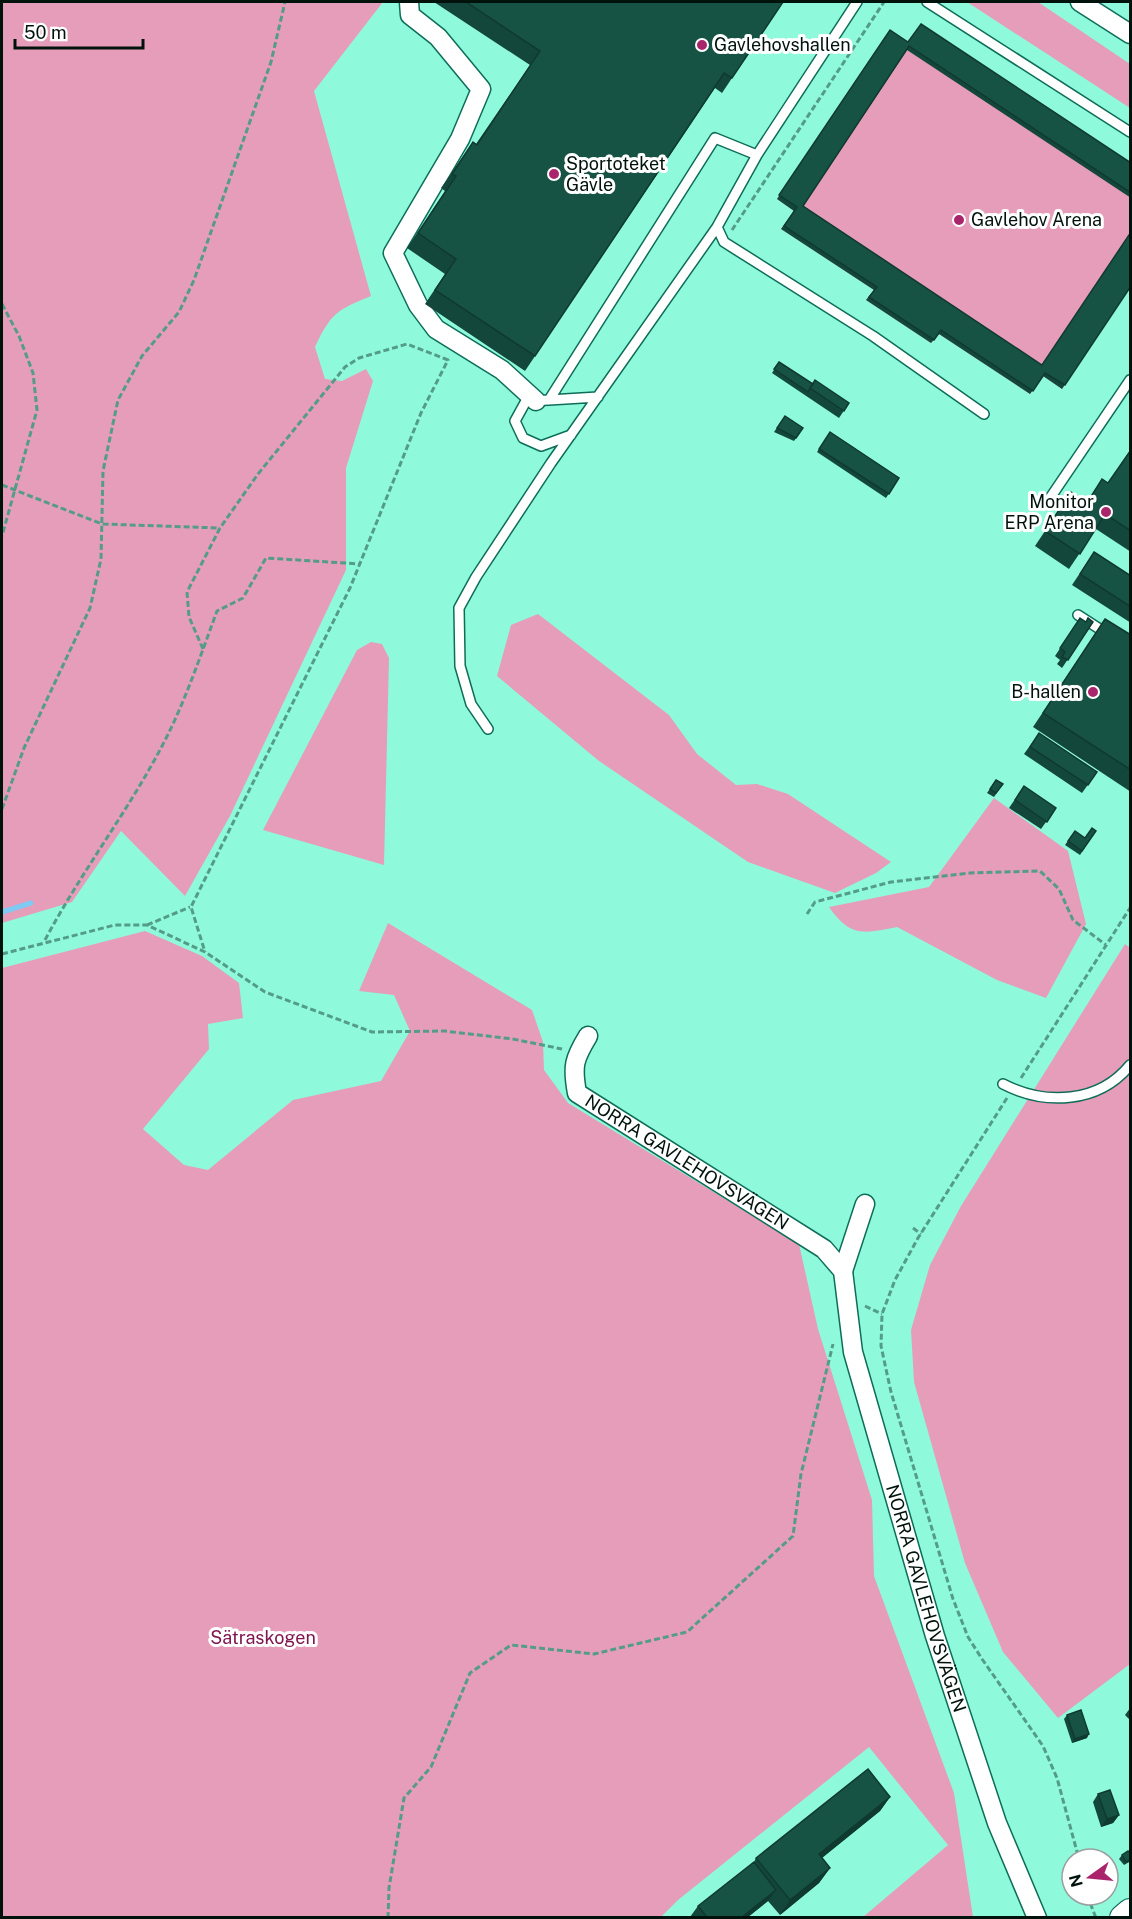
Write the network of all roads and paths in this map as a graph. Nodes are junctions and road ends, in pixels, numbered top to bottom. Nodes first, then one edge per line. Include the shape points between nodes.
1 (285, 2) edge
2 (408, 2) edge
3 (858, 2) edge
4 (884, 2) edge
5 (927, 2) edge
6 (1080, 2) edge
7 (1131, 34) edge
8 (1131, 132) edge
9 (756, 155) junction
10 (717, 227) junction
11 (724, 242) junction
12 (2, 304) edge
13 (1131, 380) edge
14 (598, 396) junction
15 (542, 400) junction
16 (984, 414) dead end
17 (571, 435) junction
18 (2, 485) edge
19 (14, 491) junction
20 (1046, 504) dead end
21 (102, 524) junction
22 (220, 528) junction
23 (2, 536) edge
24 (360, 564) junction
25 (1078, 615) dead end
26 (1122, 644) edge
27 (202, 649) junction
28 (488, 729) dead end
29 (2, 809) edge
30 (191, 907) junction
31 (1131, 908) edge
32 (807, 914) dead end
33 (147, 925) junction
34 (45, 940) junction
35 (1106, 945) junction
36 (205, 952) junction
37 (2, 954) edge
38 (588, 1036) dead end
39 (578, 1053) junction
40 (1131, 1065) edge
41 (1003, 1084) dead end
42 (1013, 1089) junction
43 (865, 1204) dead end
44 (913, 1228) dead end
45 (921, 1234) junction
46 (843, 1271) junction
47 (835, 1339) dead end
48 (1076, 1847) edge
49 (1131, 1912) edge
50 (388, 1917) edge
51 (1037, 1917) edge
52 (1123, 1917) edge

1 - 21 path via 272,62 194,280 179,312 142,356 118,400 103,471
2 - 15 street via 410,15 438,37 481,88 460,139 393,253 418,305 436,329
3 - 9 lane
4 - 11 path
5 - 8 lane
6 - 7 street
9 - 10 lane
9 - 15 lane via 715,138
10 - 11 lane
10 - 14 lane
11 - 16 lane via 873,336
12 - 19 path via 33,373 37,410
13 - 20 lane
14 - 15 lane
14 - 17 lane
15 - 17 lane via 526,401 515,421 523,438 541,446
17 - 28 lane via 459,608 460,666 471,704
18 - 19 path
19 - 21 path
19 - 23 path
21 - 22 path
21 - 29 path via 102,559 90,608 24,748
22 - 24 path via 258,474 345,367 358,358 406,344 448,360 421,413
22 - 27 path via 187,592 189,617
24 - 27 path via 266,558 243,598 217,611
24 - 30 path
25 - 26 lane
27 - 34 path via 162,745 69,893
30 - 33 path
30 - 36 path
31 - 35 path
32 - 35 path via 815,902 891,882 970,873 1040,871 1059,889 1073,920
33 - 34 path via 115,925
33 - 36 path
34 - 37 path
35 - 42 path
36 - 39 path via 265,992 372,1032 444,1031 513,1039
38 - 39 street, NORRA GAVLEHOVSVÄGEN
39 - 46 street, NORRA GAVLEHOVSVÄGEN via 573,1069 577,1093 824,1249
40 - 42 lane via 1118,1080 1092,1094 1038,1097
41 - 42 lane
42 - 45 path
43 - 46 street, NORRA GAVLEHOVSVÄGEN
44 - 45 path
45 - 48 path via 895,1280 882,1314 881,1346 891,1392 968,1637 1043,1746 1058,1778
46 - 51 street, NORRA GAVLEHOVSVÄGEN via 853,1352 935,1636 997,1823
47 - 50 path via 801,1474 793,1536 687,1632 594,1654 511,1645 471,1673 431,1767 404,1798
49 - 52 street

